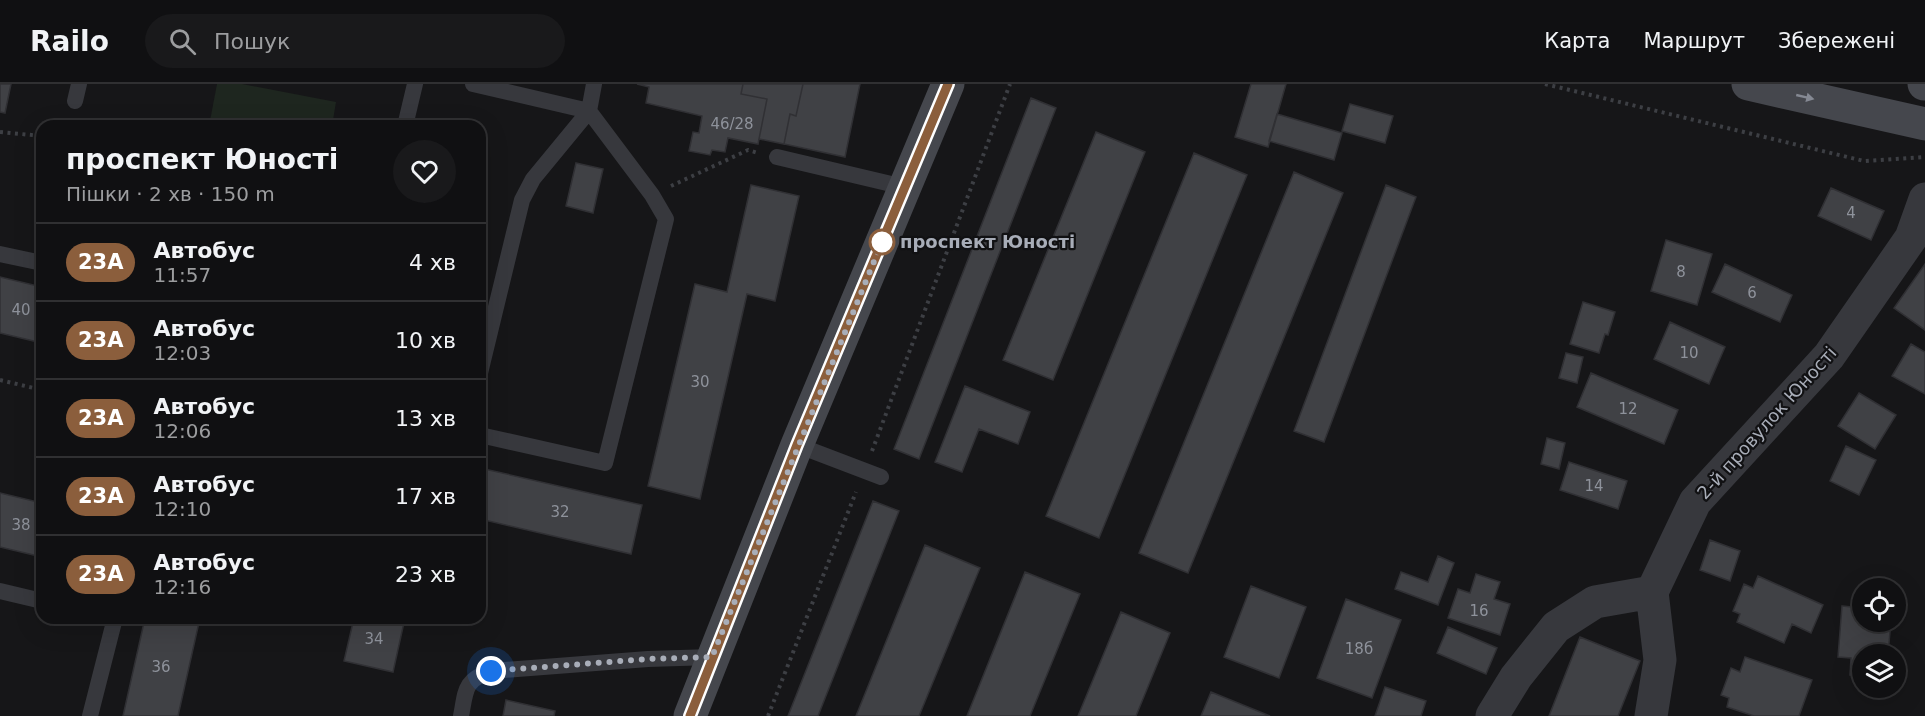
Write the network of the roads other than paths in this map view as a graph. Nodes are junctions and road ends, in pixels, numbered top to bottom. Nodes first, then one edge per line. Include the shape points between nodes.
1 (79, 84) edge
2 (415, 84) edge
3 (473, 84) edge
4 (594, 84) edge
5 (948, 84) edge
6 (1748, 84) edge
7 (75, 101) dead end
8 (589, 111) junction
9 (406, 120) edge
10 (1925, 124) edge
11 (777, 157) road end
12 (904, 188) junction
13 (1925, 200) edge
14 (0, 254) edge
15 (36, 262) edge
16 (486, 348) edge
17 (486, 436) edge
18 (797, 445) junction
19 (881, 477) dead end
20 (0, 591) edge
21 (1652, 592) junction
22 (36, 600) edge
23 (113, 624) edge
24 (712, 657) junction
25 (90, 716) edge
26 (461, 716) edge
27 (690, 716) edge
28 (1492, 716) edge
29 (1651, 716) edge

1 - 7 lane
2 - 9 lane
3 - 8 lane
4 - 8 lane
5 - 12 street
6 -> 10 street
8 - 16 lane via 533,179 522,200
8 - 17 lane via 666,219 604,463
11 - 12 lane
12 - 18 street
13 - 21 street, 2-й провулок Юності via 1911,238 1829,356 1695,502
14 - 15 lane
18 - 19 lane
18 - 24 street
20 - 22 lane
21 - 28 street via 1595,602 1556,627 1516,677
21 - 29 street via 1660,660
23 - 25 lane
24 - 26 lane via 491,671 475,677 466,687
24 - 27 street

